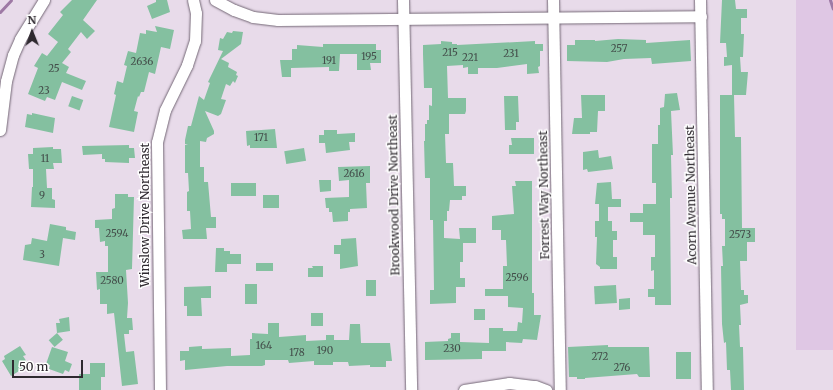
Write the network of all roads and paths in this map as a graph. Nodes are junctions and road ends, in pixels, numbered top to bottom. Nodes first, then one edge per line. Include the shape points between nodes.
1 (44, 0) edge
2 (193, 0) edge
3 (215, 0) edge
4 (403, 0) edge
5 (553, 0) edge
6 (700, 0) edge
7 (701, 16) junction
8 (553, 17) junction
9 (404, 19) junction
10 (0, 130) edge
11 (160, 390) edge
12 (411, 390) edge
13 (464, 390) edge
14 (546, 390) edge
15 (560, 390) edge
16 (707, 390) edge

1 - 10 street via 13,55 5,87
2 - 11 street, Winslow Drive Northeast via 197,28 194,48 165,110 157,142
3 - 9 street via 234,10 266,19
4 - 9 street, Brookwood Drive Northeast
5 - 8 street, Forrest Way Northeast
6 - 7 street, Acorn Avenue Northeast
7 - 8 street
7 - 16 street, Acorn Avenue Northeast
8 - 9 street
8 - 15 street, Forrest Way Northeast
9 - 12 street, Brookwood Drive Northeast
13 - 14 street via 509,383

